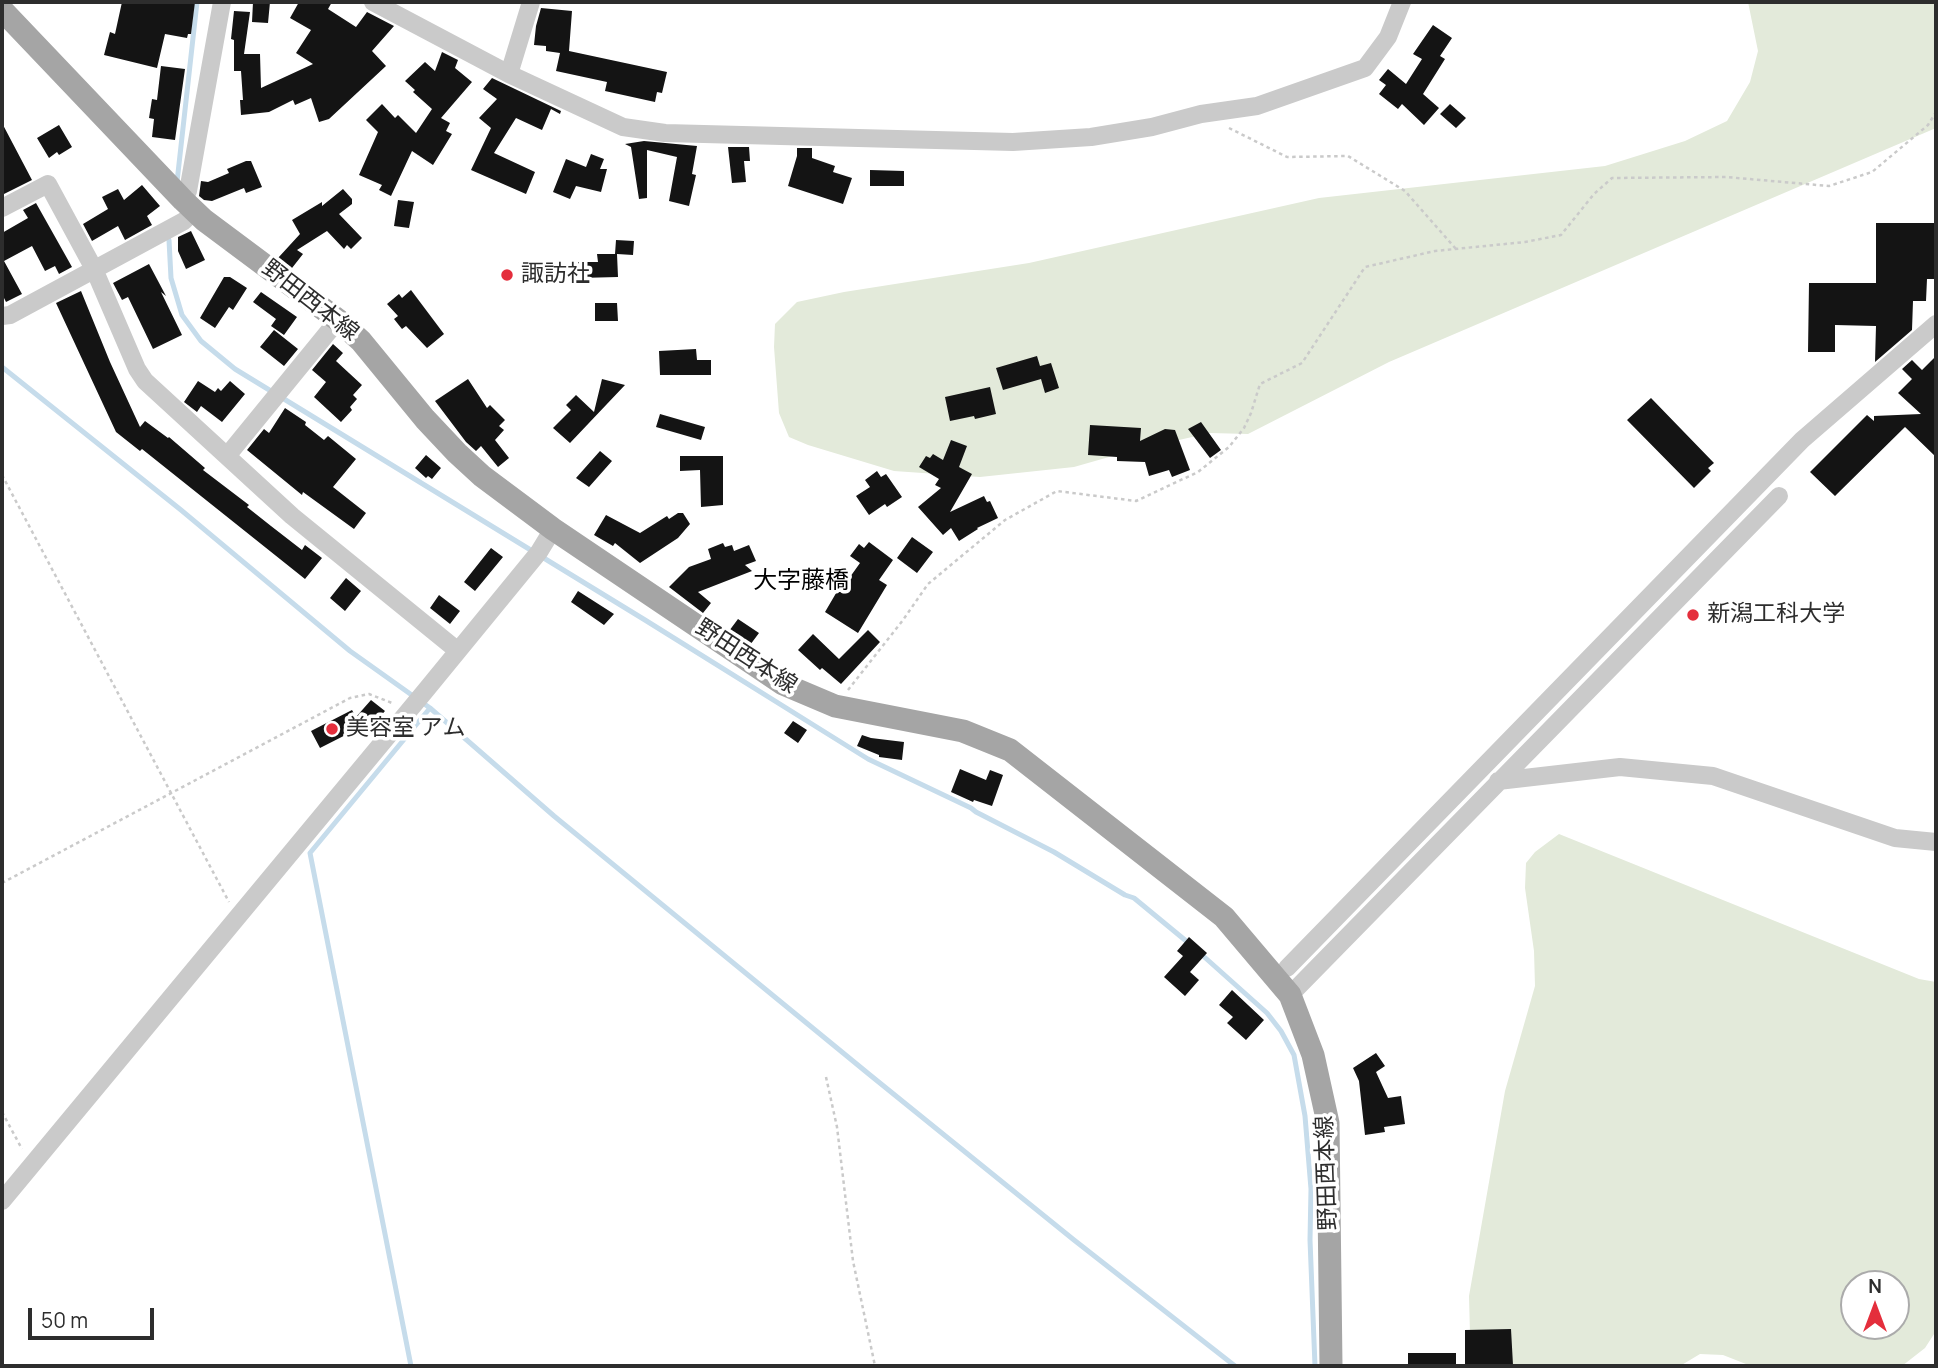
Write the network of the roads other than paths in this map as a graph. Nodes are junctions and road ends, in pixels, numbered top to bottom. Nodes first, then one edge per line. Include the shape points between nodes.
1 (222, 2) edge
2 (373, 2) edge
3 (531, 2) edge
4 (1402, 2) edge
5 (2, 10) edge
6 (509, 74) junction
7 (188, 206) junction
8 (2, 208) edge
9 (94, 269) junction
10 (2, 316) edge
11 (338, 320) junction
12 (1936, 324) edge
13 (227, 456) junction
14 (1779, 496) dead end
15 (554, 529) junction
16 (458, 650) junction
17 (1498, 781) junction
18 (1936, 842) edge
19 (1287, 968) dead end
20 (1290, 995) junction
21 (2, 1201) edge
22 (1331, 1366) edge

1 - 7 street
2 - 6 street
3 - 6 street
4 - 6 street via 1388,37 1365,68 1257,106 1091,137 1013,142 665,133 622,127
5 - 7 main road, 野田西本線
7 - 9 street via 184,221
7 - 11 main road, 野田西本線
8 - 9 street via 48,184
9 - 10 street
9 - 13 street via 145,382
11 - 13 street
11 - 15 main road, 野田西本線 via 366,346 457,453
12 - 19 street via 1802,440
13 - 16 street via 292,516
14 - 17 street
15 - 16 street
15 - 20 main road, 野田西本線 via 783,684 835,706 963,731 1010,750 1224,917
16 - 21 street
17 - 18 street via 1620,767 1713,776 1895,838
17 - 20 street
20 - 22 main road, 野田西本線 via 1313,1055 1328,1123

